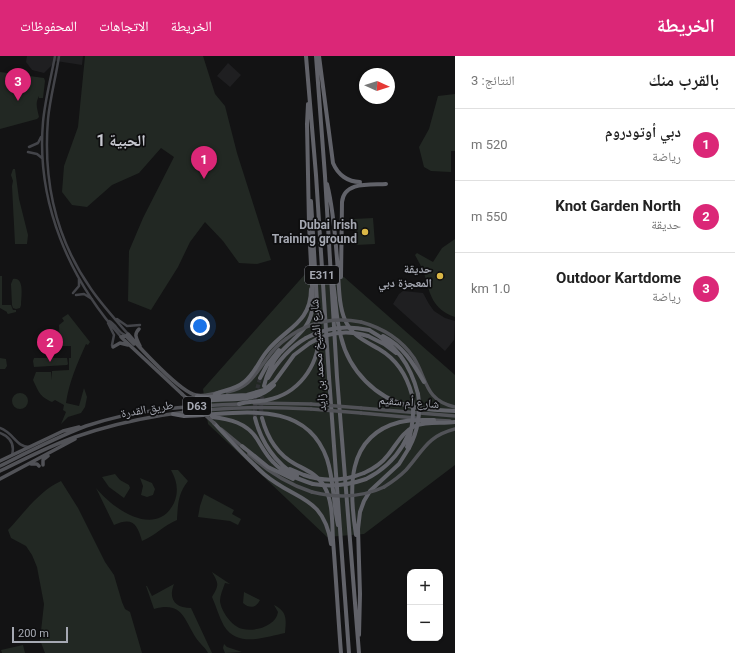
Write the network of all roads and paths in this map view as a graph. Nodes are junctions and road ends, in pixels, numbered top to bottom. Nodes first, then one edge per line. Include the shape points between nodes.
1 (55, 56) edge
2 (59, 56) edge
3 (306, 56) edge
4 (316, 56) edge
5 (319, 56) edge
6 (309, 94) junction
7 (42, 133) junction
8 (29, 147) dead end
9 (28, 152) dead end
10 (43, 160) junction
11 (325, 176) junction
12 (309, 177) junction
13 (386, 184) dead end
14 (342, 225) junction
15 (62, 245) junction
16 (310, 251) junction
17 (72, 252) junction
18 (330, 260) junction
19 (82, 268) dead end
20 (81, 273) junction
21 (79, 278) junction
22 (93, 300) junction
23 (341, 300) junction
24 (115, 319) junction
25 (108, 321) junction
26 (139, 327) joint
27 (369, 330) junction
28 (128, 334) junction
29 (297, 337) junction
30 (122, 338) junction
31 (113, 346) joint
32 (129, 346) junction
33 (141, 349) junction
34 (286, 365) junction
35 (409, 369) junction
36 (260, 378) tunnel mouth
37 (424, 382) junction
38 (215, 394) junction
39 (197, 396) junction
40 (239, 404) junction
41 (188, 406) junction
42 (311, 407) junction
43 (455, 407) edge
44 (361, 411) junction
45 (455, 411) edge
46 (173, 414) junction
47 (204, 416) junction
48 (455, 416) edge
49 (255, 418) tunnel mouth
50 (262, 418) tunnel mouth
51 (434, 420) junction
52 (455, 422) edge
53 (214, 423) junction
54 (84, 427) junction
55 (0, 428) edge
56 (455, 430) edge
57 (0, 433) edge
58 (82, 435) junction
59 (16, 439) junction
60 (12, 444) junction
61 (242, 446) junction
62 (30, 447) junction
63 (406, 447) junction
64 (50, 453) junction
65 (12, 455) junction
66 (43, 460) junction
67 (0, 461) edge
68 (48, 463) dead end
69 (30, 464) junction
70 (0, 466) edge
71 (0, 471) edge
72 (0, 479) edge
73 (303, 479) junction
74 (340, 538) junction
75 (358, 547) junction
76 (335, 566) junction
77 (358, 647) junction
78 (341, 653) edge
79 (349, 653) edge
80 (359, 653) edge

1 - 7 main road
2 - 17 main road via 48,118 47,144 58,224
3 - 6 highway, شارع الشيخ محمد بن زايد / E311
4 - 11 highway, شارع الشيخ محمد بن زايد / E311
5 - 14 highway via 333,163 338,172 346,178 360,183 350,186 342,194
6 - 12 highway
6 - 74 highway, شارع الشيخ محمد بن زايد / E311
7 - 8 main road via 39,141
7 - 10 main road
9 - 10 main road via 37,154
10 - 15 main road via 49,203
11 - 18 highway, شارع الشيخ محمد بن زايد / E311
11 - 23 highway via 330,196
12 - 16 highway
12 - 40 highway via 319,336 317,353 308,374 292,389 272,399
13 - 14 highway via 349,189 343,199
14 - 23 highway
15 - 17 main road via 64,244 68,252
15 - 21 main road
16 - 29 highway via 313,310 306,327
16 - 38 highway via 311,296 303,318 269,348 247,379 236,387
17 - 20 main road
18 - 45 highway via 340,337 348,358 360,376 382,395 402,404
18 - 77 highway, شارع الشيخ محمد بن زايد / E311 via 336,377
19 - 20 main road
20 - 24 main road
21 - 22 main road
21 - 22 main road via 75,294 84,294
22 - 25 main road
23 - 63 highway, bridge via 343,316 351,330 363,341 384,352 405,376 412,395 413,408
24 - 26 main road via 127,326
24 - 28 main road
25 - 28 main road via 123,335
25 - 30 main road
25 - 31 main road via 114,335
26 - 33 main road via 136,337
27 - 29 highway, bridge via 334,328 306,338 281,359 264,386 276,358
27 - 35 highway via 391,345
27 - 37 highway via 387,338 403,350
28 - 33 main road
29 - 36 highway via 283,346 273,357
30 - 32 main road
30 - 33 main road via 126,336
31 - 32 main road via 120,343
32 - 53 main road, bridge
33 - 39 main road via 190,394
34 - 35 highway, bridge via 310,343 336,333 352,333 379,341 393,350
34 - 39 highway via 264,390 255,393
34 - 41 highway via 275,384 258,396 203,401
35 - 63 highway, bridge via 418,394 420,409 416,434
37 - 38 main road, bridge via 414,358 386,331 361,322 342,320 322,322 303,328 272,351 250,382 236,390
37 - 43 main road via 435,397
38 - 39 main road
40 - 41 main road, طريق القدرة / D63
40 - 42 main road, طريق القدرة / D63
41 - 54 main road, طريق القدرة / D63 via 135,413
42 - 44 main road, D63, bridge
42 - 46 main road, طريق القدرة / D63 via 233,408
44 - 48 main road, شارع أم سقيم / D63
44 - 51 main road, شارع أم سقيم / D63
46 - 47 highway
46 - 58 main road, طريق القدرة / D63 via 125,422
47 - 73 highway via 229,419 245,427 273,463 286,473
47 - 74 highway via 270,413 288,418 305,428 318,442 327,459
49 - 73 highway via 268,449
50 - 76 highway via 268,435 279,452 314,474 325,488 330,506
51 - 52 main road, شارع أم سقيم / D63
51 - 75 highway via 410,420 389,426 370,438 359,454 351,486
52 - 73 highway, bridge via 428,423 412,428 400,438 383,461 364,473 334,480
53 - 61 main road
53 - 76 highway via 263,473 305,498 316,508 329,531
54 - 62 main road, طريق القدرة / D63 via 63,431
54 - 70 main road, طريق القدرة / D63
55 - 59 main road
56 - 61 main road, bridge via 441,434 429,442 396,479 384,487 350,496 331,496 294,486 262,466
57 - 60 main road
58 - 64 main road, طريق القدرة / D63
58 - 71 main road, طريق القدرة / D63
59 - 60 main road via 20,450 16,451
59 - 62 main road via 22,446
60 - 65 main road
61 - 73 highway via 275,471
62 - 65 main road, طريق القدرة / D63
63 - 73 highway, bridge via 385,467 355,482 337,485 313,484
63 - 75 highway via 399,464 374,487 362,506 358,523
64 - 66 main road
64 - 69 main road, طريق القدرة / D63
65 - 67 main road, طريق القدرة / D63
66 - 68 main road
66 - 69 main road via 38,466
69 - 72 main road, طريق القدرة / D63
74 - 79 highway, شارع الشيخ محمد بن زايد / E311
75 - 77 highway
76 - 78 highway
77 - 80 highway, شارع الشيخ محمد بن زايد / E311

